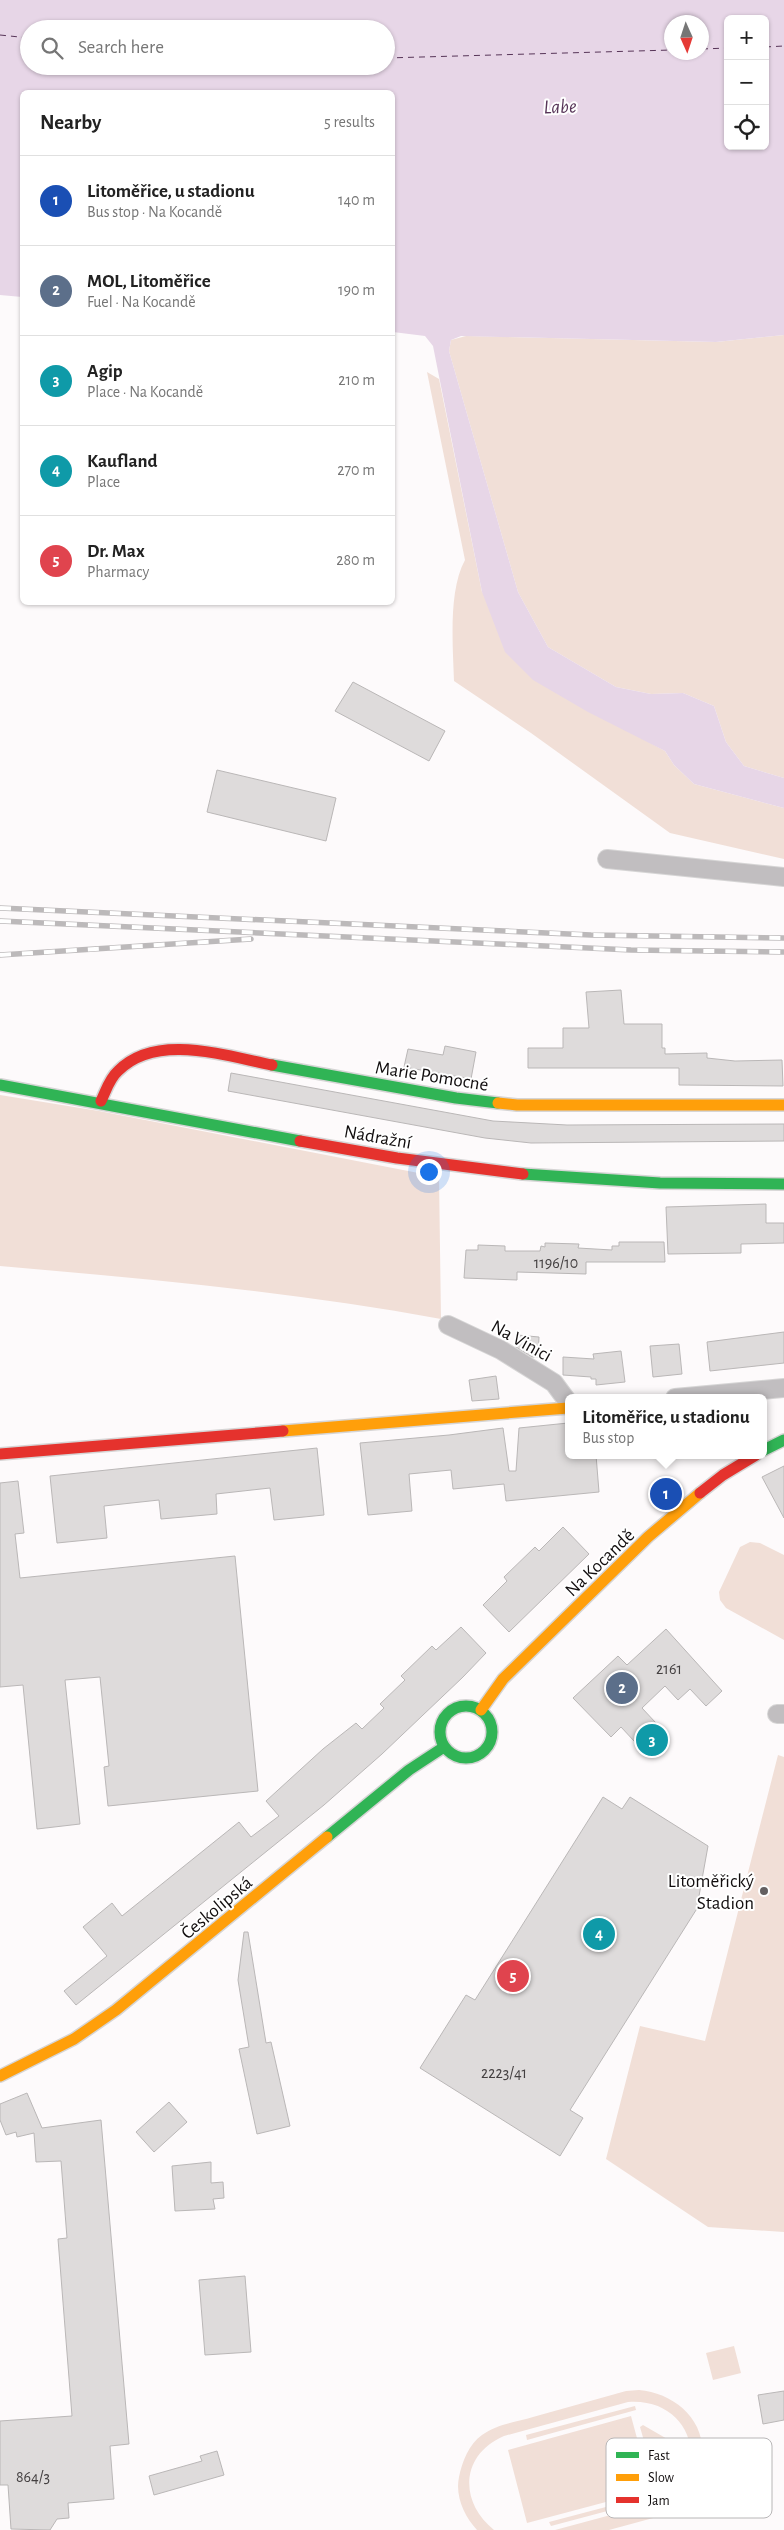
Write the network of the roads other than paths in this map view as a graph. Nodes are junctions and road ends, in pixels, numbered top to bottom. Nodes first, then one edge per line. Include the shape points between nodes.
1 (607, 858) dead end
2 (784, 876) edge
3 (0, 1085) edge
4 (101, 1101) junction
5 (784, 1105) edge
6 (784, 1184) edge
7 (448, 1325) dead end
8 (784, 1388) edge
9 (719, 1394) edge
10 (565, 1398) edge
11 (565, 1408) edge
12 (784, 1440) edge
13 (767, 1448) edge
14 (0, 1454) edge
15 (749, 1459) edge
16 (481, 1710) junction
17 (444, 1748) junction
18 (0, 2076) edge

1 - 2 street
3 - 4 main road, Nádražní
4 - 5 main road, Marie Pomocné via 114,1075 139,1057 180,1048 456,1098 517,1105
4 - 6 main road, Nádražní via 456,1167 572,1179 679,1185
7 - 10 street, Na Vinici via 501,1350 554,1383
8 - 9 street
11 - 14 main road
12 - 13 main road
15 - 16 main road, Na Kocandě via 683,1506 648,1538 503,1679
16 - 17 main road via 468,1706 449,1714 440,1734
16 - 17 main road via 491,1728 484,1748 474,1756 461,1758
17 - 18 main road, Českolipská via 409,1770 116,2010 74,2039

